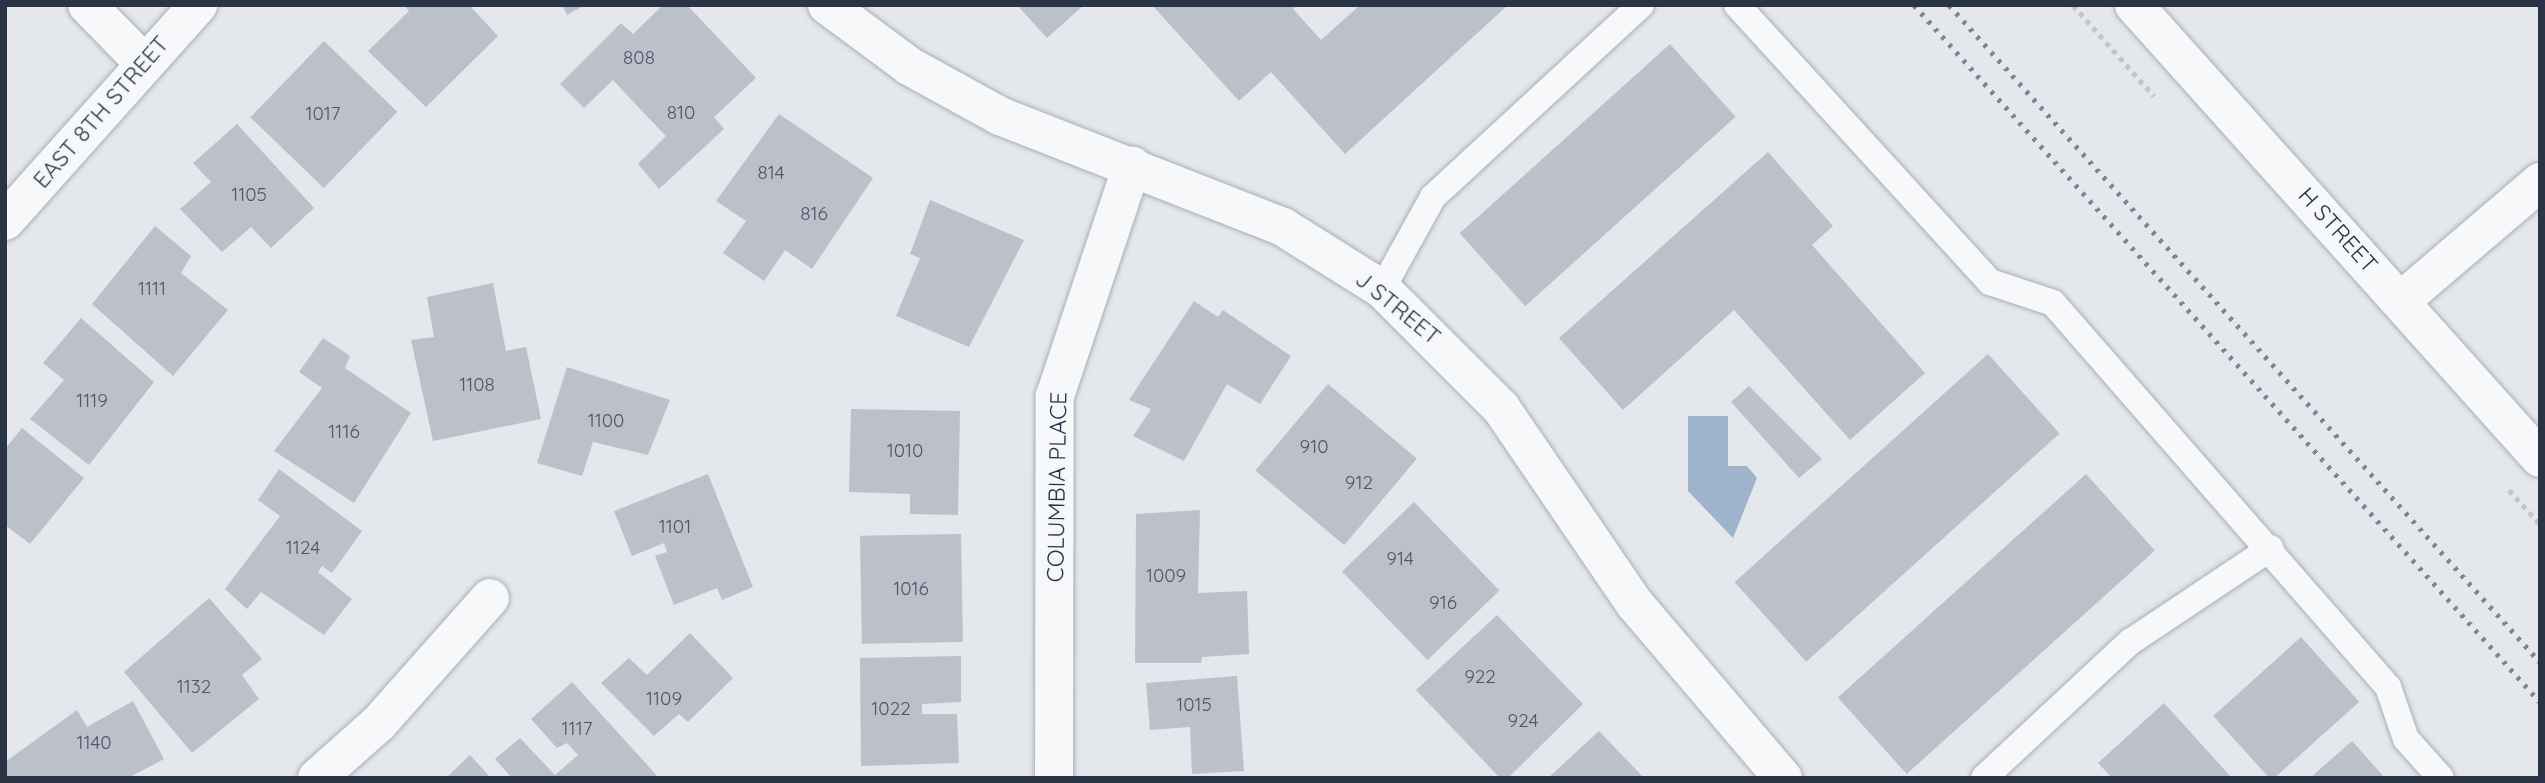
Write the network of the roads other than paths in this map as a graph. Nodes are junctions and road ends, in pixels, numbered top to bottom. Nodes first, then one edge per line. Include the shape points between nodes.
1 (87, 5) edge
2 (198, 5) edge
3 (827, 5) edge
4 (1641, 5) edge
5 (1737, 5) edge
6 (2134, 5) edge
7 (142, 61) junction
8 (1132, 166) junction
9 (2540, 181) edge
10 (5, 221) edge
11 (1382, 289) junction
12 (2402, 300) junction
13 (2540, 458) edge
14 (2271, 548) junction
15 (490, 598) dead end
16 (317, 778) edge
17 (1054, 778) edge
18 (1783, 778) edge
19 (1984, 778) edge
20 (2441, 778) edge

1 - 7 street
2 - 7 street, EAST 8TH STREET
3 - 8 street, J STREET via 909,66 1000,116
4 - 11 lane via 1433,197
5 - 14 lane via 1990,282 2053,303
6 - 12 street, H STREET
7 - 10 street, EAST 8TH STREET
8 - 11 street, J STREET via 1283,227
8 - 17 street, COLUMBIA PLACE via 1055,396
9 - 12 street
11 - 18 street, J STREET via 1501,408 1633,603
12 - 13 street, H STREET
14 - 19 lane via 2130,642
14 - 20 lane via 2388,687 2406,739
15 - 16 street via 379,723

